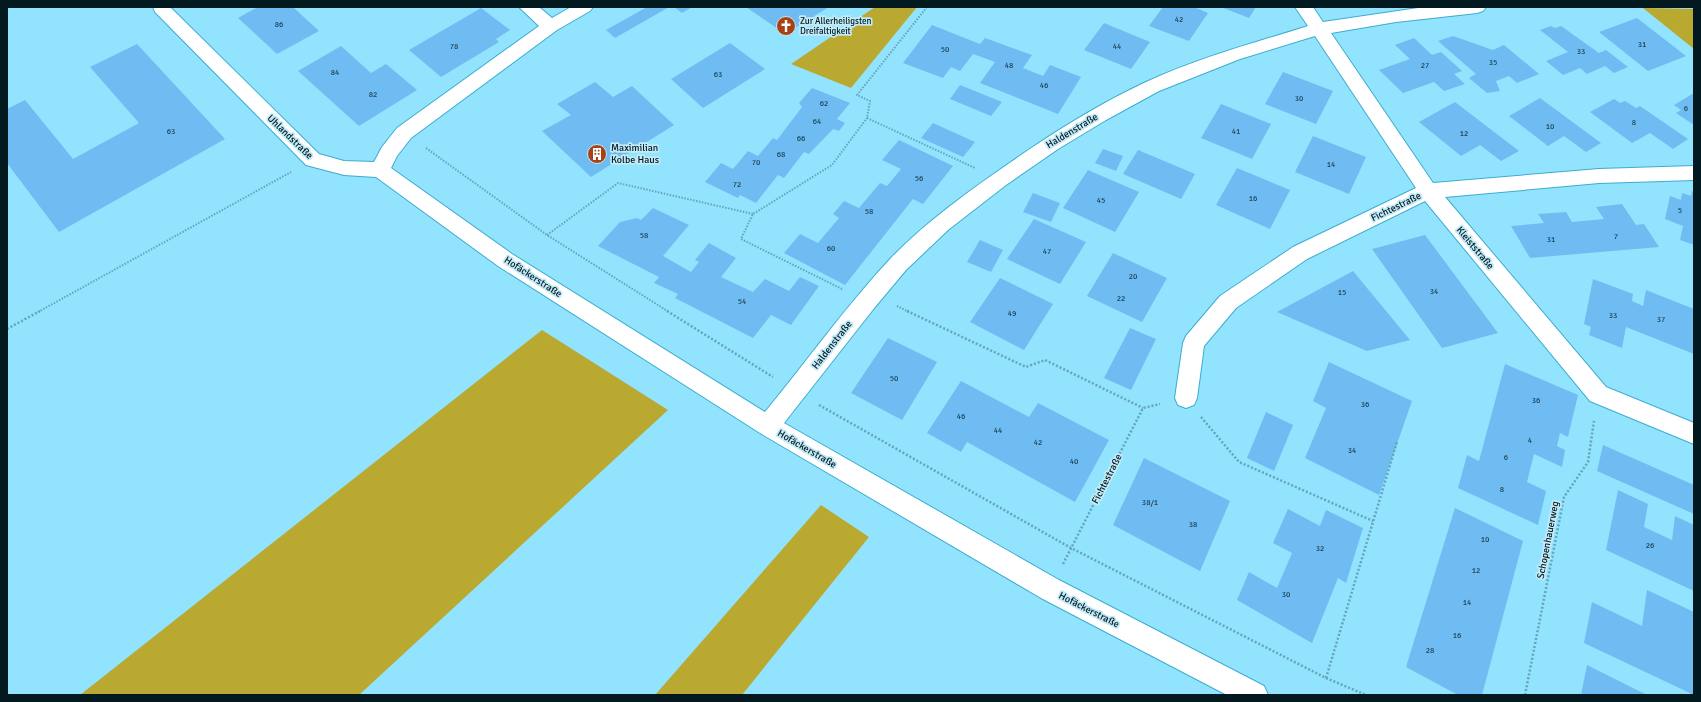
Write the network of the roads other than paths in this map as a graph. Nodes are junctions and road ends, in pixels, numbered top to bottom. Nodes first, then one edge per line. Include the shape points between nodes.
1 (528, 7) edge
2 (584, 7) edge
3 (1304, 7) edge
4 (1478, 7) edge
5 (161, 8) edge
6 (551, 26) junction
7 (1319, 29) junction
8 (380, 170) junction
9 (1694, 173) edge
10 (1428, 192) junction
11 (1186, 398) road end
12 (768, 426) junction
13 (1694, 434) edge
14 (1255, 695) edge

1 - 6 street
2 - 6 street
3 - 7 street, Kleiststraße
4 - 7 street, Haldenstraße via 1396,16
5 - 8 street, Uhlandstraße via 312,160 344,168
6 - 8 street via 404,133 389,152
7 - 10 street, Kleiststraße
7 - 12 street, Haldenstraße via 1234,55 1154,86 1087,122 999,180 941,224 899,264
8 - 12 street, Hofäckerstraße via 505,260
9 - 10 street, Fichtestraße via 1599,176
10 - 11 street, Fichtestraße via 1300,254 1228,302 1194,343
10 - 13 street, Kleiststraße via 1598,394
12 - 14 street, Hofäckerstraße via 1050,589

